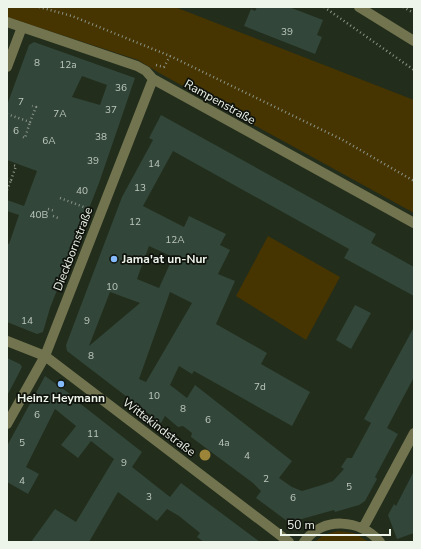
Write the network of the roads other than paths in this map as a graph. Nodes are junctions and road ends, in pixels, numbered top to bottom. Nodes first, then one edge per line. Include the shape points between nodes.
1 (359, 7) edge
2 (7, 22) edge
3 (22, 27) junction
4 (414, 40) edge
5 (7, 68) edge
6 (153, 80) junction
7 (414, 223) edge
8 (7, 341) edge
9 (45, 356) junction
10 (7, 424) edge
11 (414, 434) edge
12 (363, 528) junction
13 (290, 542) edge
14 (304, 542) edge
15 (380, 542) edge

1 - 4 street
2 - 3 street, Rampenstraße
3 - 5 street
3 - 6 street, Rampenstraße via 137,66 146,71
6 - 7 street, Rampenstraße
6 - 9 street, Dieckbornstraße
8 - 9 street, Wittekindstraße
9 - 10 street, Dieckbornstraße
9 - 13 street, Wittekindstraße
11 - 12 street
12 - 14 street via 349,524 334,524 320,528
12 - 15 street

